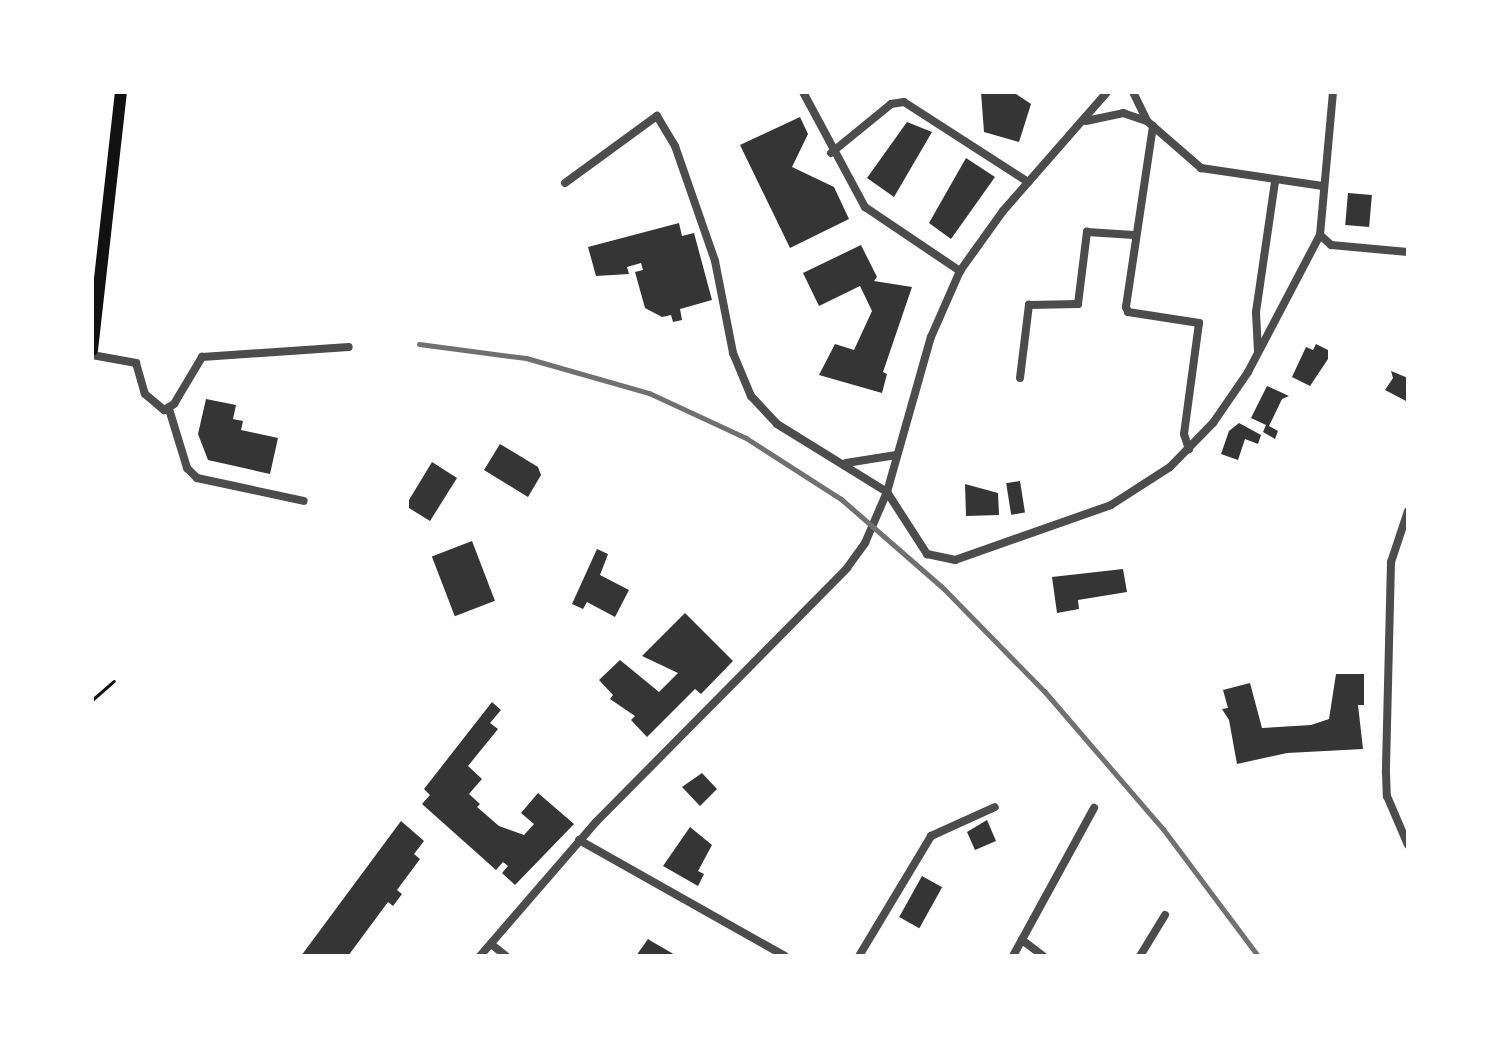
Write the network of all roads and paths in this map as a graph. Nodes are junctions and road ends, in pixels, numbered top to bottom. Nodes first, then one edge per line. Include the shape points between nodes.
1 (121, 92) edge
2 (803, 92) edge
3 (1107, 92) edge
4 (1133, 92) edge
5 (1333, 92) edge
6 (1085, 121) junction
7 (1150, 123) junction
8 (831, 153) junction
9 (1275, 181) junction
10 (1028, 182) junction
11 (565, 183) dead end
12 (1323, 186) junction
13 (1134, 235) junction
14 (1320, 235) junction
15 (1408, 252) edge
16 (960, 271) junction
17 (93, 310) edge
18 (349, 347) dead end
19 (1258, 352) junction
20 (92, 353) edge
21 (1020, 378) dead end
22 (169, 409) junction
23 (1189, 449) junction
24 (896, 455) junction
25 (846, 463) junction
26 (887, 492) junction
27 (304, 501) dead end
28 (1408, 511) edge
29 (114, 681) dead end
30 (92, 700) edge
31 (995, 807) dead end
32 (1094, 808) dead end
33 (579, 840) junction
34 (1408, 845) edge
35 (1165, 915) dead end
36 (1022, 940) junction
37 (491, 944) junction
38 (480, 956) edge
39 (506, 956) edge
40 (785, 956) edge
41 (859, 956) edge
42 (1013, 956) edge
43 (1043, 956) edge
44 (1140, 956) edge

1 - 17 main road
2 - 8 street
3 - 6 street
4 - 7 street
5 - 12 street
6 - 7 street via 1123,113
6 - 10 street
7 - 9 street via 1201,168
7 - 13 street
8 - 10 street via 883,109 904,102
8 - 16 street via 865,207
9 - 12 street
9 - 19 street via 1256,312
10 - 16 street
11 - 25 street via 657,116 675,146 715,261 733,353 751,396 777,424
12 - 14 street
13 - 21 street via 1087,232 1078,304 1029,305
13 - 23 street via 1128,312 1199,323 1184,434
14 - 15 street via 1331,245
14 - 19 street
16 - 24 street via 931,337
17 - 20 main road
18 - 22 street via 202,357
19 - 23 street via 1230,401
20 - 22 street via 136,363 145,394 155,406
22 - 27 street via 187,468 197,478
23 - 26 street via 1125,495 955,560 927,554
24 - 25 street
24 - 26 street
25 - 26 street
26 - 33 street via 865,543 835,582
28 - 34 street via 1391,562 1386,773 1387,796
29 - 30 path
31 - 41 street via 931,836
32 - 36 street
33 - 37 street
33 - 40 street
35 - 44 street
36 - 42 street
36 - 43 street
37 - 38 street
37 - 39 street

